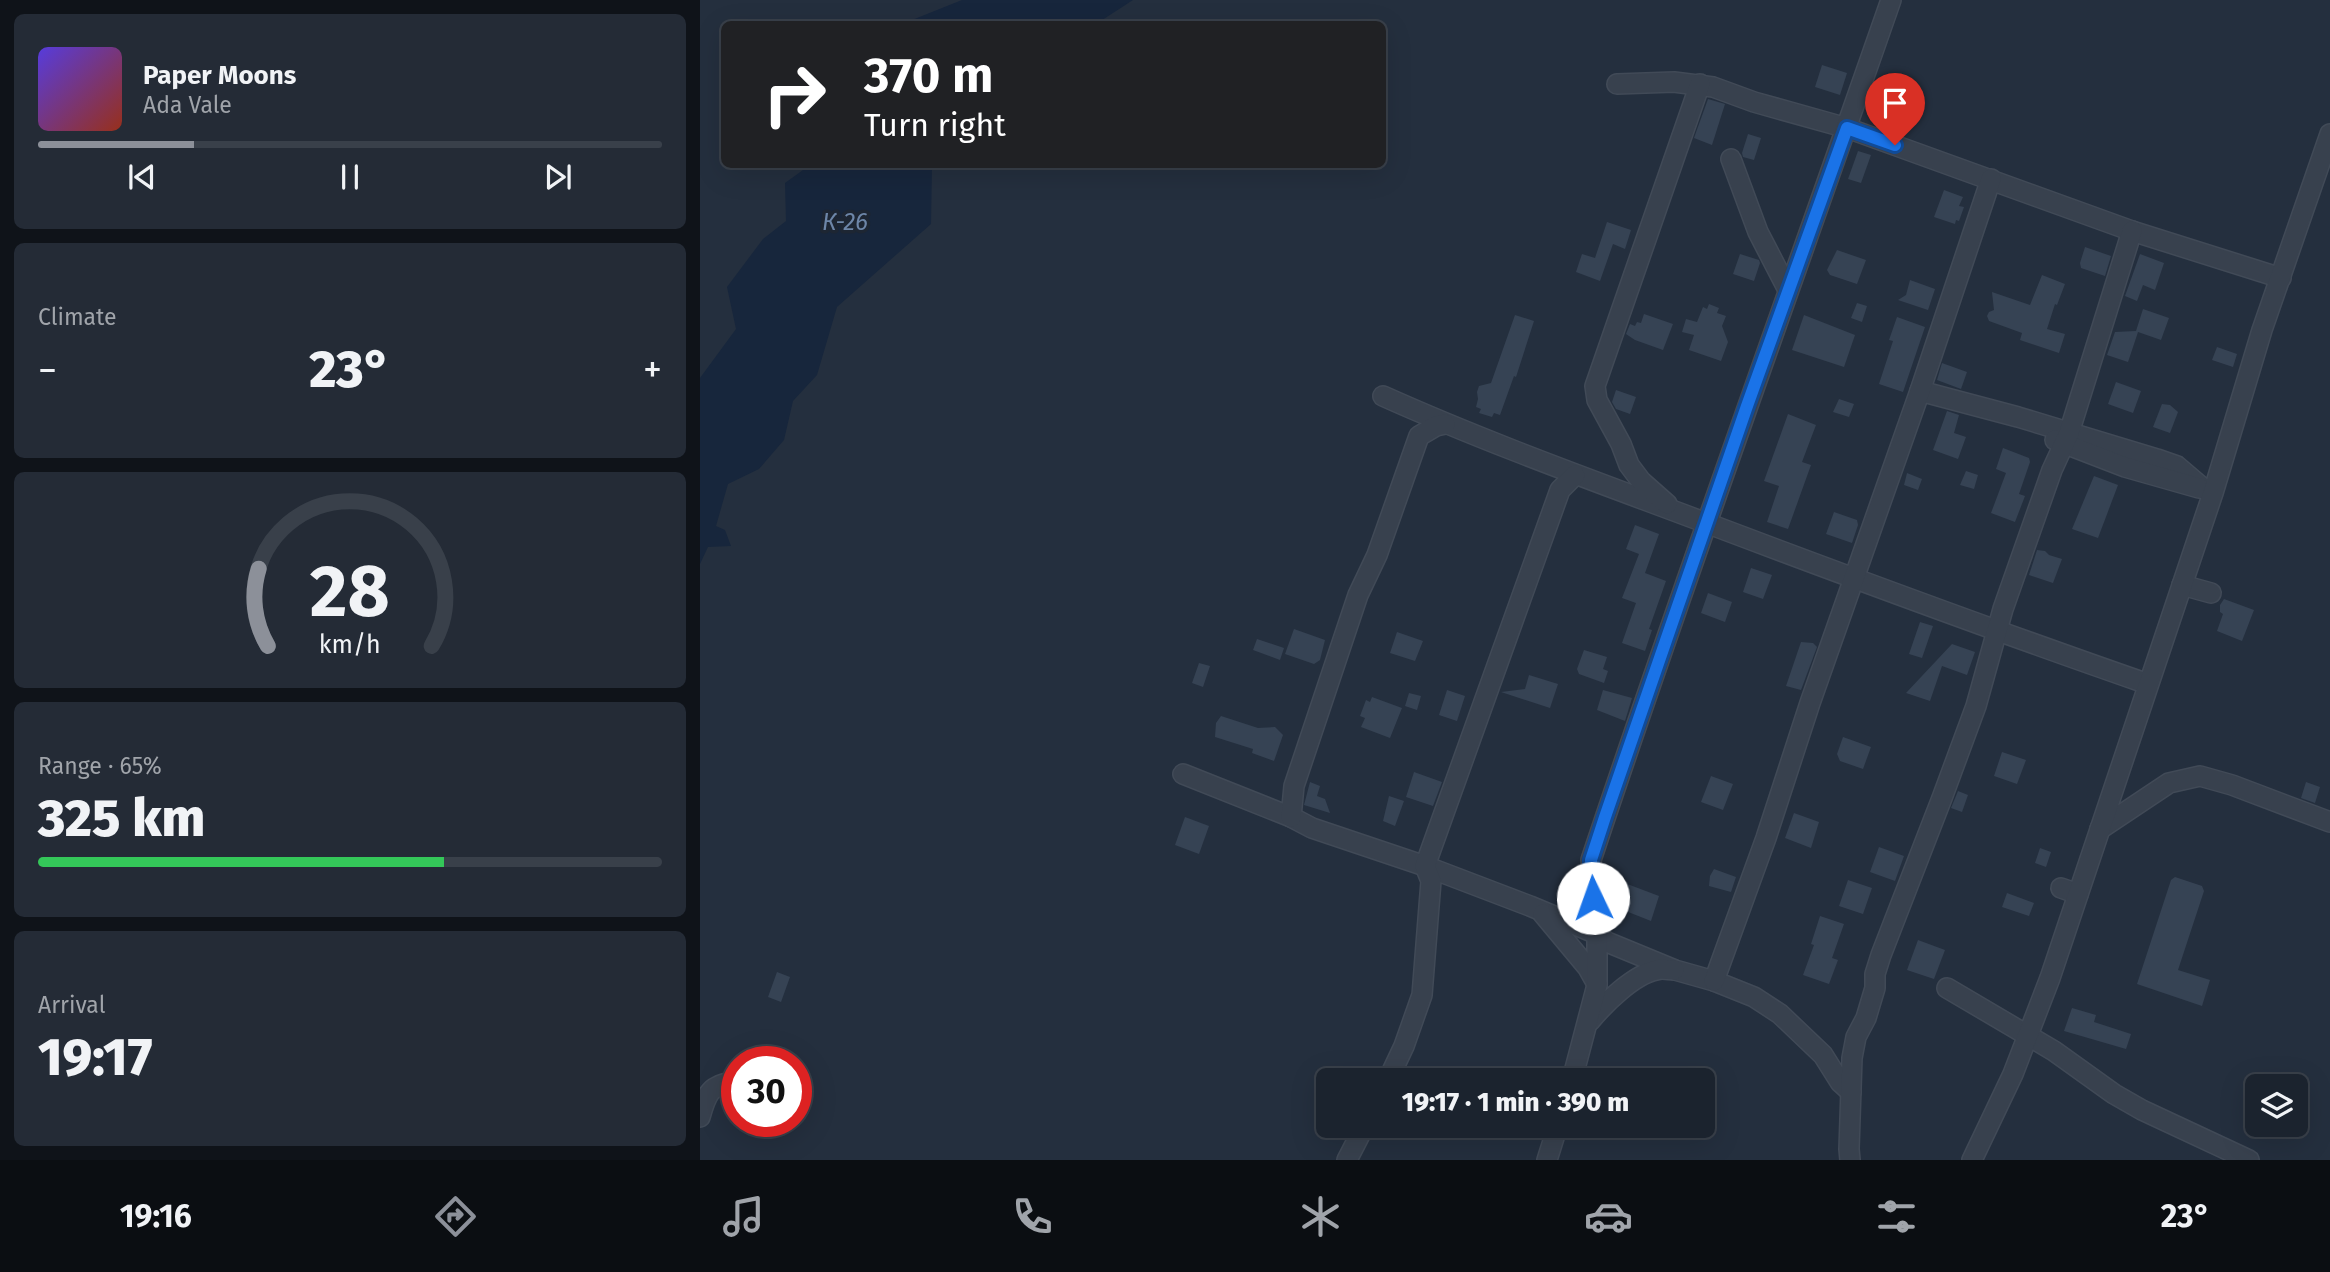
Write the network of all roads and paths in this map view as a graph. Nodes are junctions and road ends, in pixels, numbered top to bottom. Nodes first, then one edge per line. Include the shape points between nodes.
1 (1891, 0) edge
2 (1618, 84) dead end
3 (1700, 84) junction
4 (1847, 128) junction
5 (2330, 134) edge
6 (1731, 159) dead end
7 (1991, 179) junction
8 (2132, 231) junction
9 (2281, 278) junction
10 (1788, 290) junction
11 (1920, 391) junction
12 (1383, 396) dead end
13 (1445, 424) junction
14 (2067, 439) junction
15 (1575, 475) junction
16 (2209, 491) junction
17 (1678, 512) junction
18 (1707, 523) junction
19 (1855, 580) junction
20 (2182, 585) junction
21 (2211, 593) dead end
22 (1997, 632) junction
23 (2148, 684) junction
24 (1183, 774) dead end
25 (1291, 817) junction
26 (2330, 822) edge
27 (2100, 829) junction
28 (1425, 866) junction
29 (1539, 909) junction
30 (1597, 934) junction
31 (1675, 970) junction
32 (1714, 981) junction
33 (1597, 985) junction
34 (1947, 988) dead end
35 (1589, 1022) junction
36 (2029, 1036) junction
37 (1394, 1068) edge
38 (1576, 1068) edge
39 (721, 1084) edge
40 (1851, 1093) junction
41 (700, 1117) edge
42 (1358, 1138) edge
43 (1367, 1138) edge
44 (1554, 1138) edge
45 (1347, 1160) edge
46 (1361, 1160) edge
47 (1547, 1160) edge
48 (1850, 1160) edge
49 (1972, 1160) edge
50 (2249, 1160) edge

1 - 4 street
2 - 3 street
3 - 4 street
3 - 17 street via 1595,386 1597,400 1629,465
4 - 7 street
4 - 10 street
5 - 9 street
6 - 10 street via 1758,232
7 - 8 street
7 - 11 street
8 - 9 street
8 - 14 street
9 - 16 street
10 - 18 street
11 - 14 street via 1995,411
11 - 19 street
12 - 13 street
13 - 15 street
13 - 25 street via 1419,436 1358,595 1294,786
14 - 16 street via 2177,466
14 - 22 street via 2052,470
15 - 17 street
15 - 28 street via 1560,490
16 - 20 street
17 - 18 street
18 - 19 street
18 - 30 street via 1591,860
19 - 22 street
19 - 32 street
20 - 21 street
20 - 23 street
22 - 23 street
22 - 40 street via 1976,706 1881,955 1866,1018 1856,1037
23 - 27 street
24 - 25 street
25 - 28 street
26 - 27 street via 2200,776 2169,783
27 - 36 street via 2070,891
28 - 29 street
28 - 37 street via 1431,880 1422,995
29 - 30 street
29 - 33 street
30 - 31 street
30 - 33 street
31 - 32 street
31 - 35 street via 1656,970 1634,981
32 - 40 street via 1754,997 1780,1014 1823,1055
33 - 35 street
34 - 36 street
35 - 38 street
36 - 49 street
36 - 50 street via 2142,1110
39 - 41 street via 708,1092
40 - 48 street
42 - 45 street
43 - 46 street
44 - 47 street

